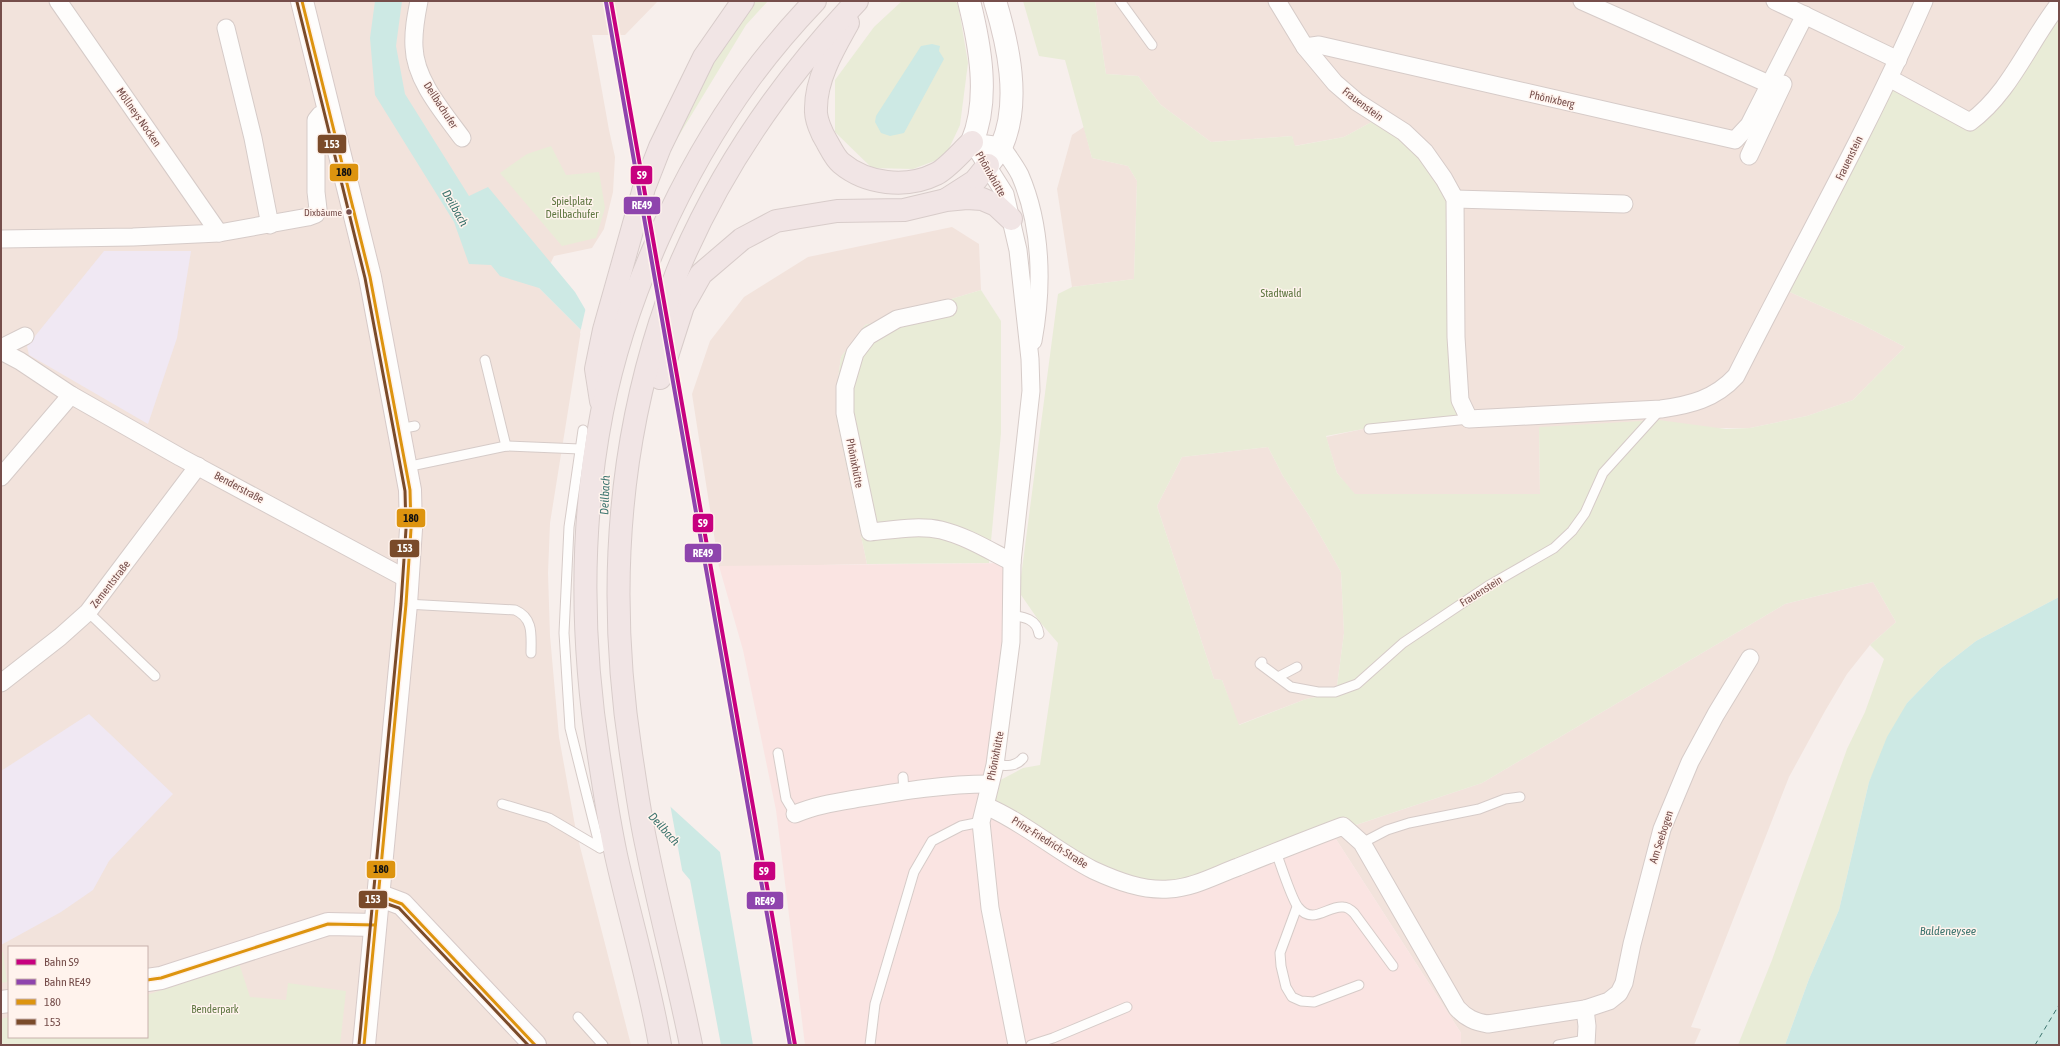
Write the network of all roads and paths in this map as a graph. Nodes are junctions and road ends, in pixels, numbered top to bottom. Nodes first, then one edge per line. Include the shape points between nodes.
1 (58, 1) edge
2 (302, 1) edge
3 (419, 1) edge
4 (743, 1) edge
5 (815, 1) edge
6 (857, 1) edge
7 (862, 1) edge
8 (969, 1) edge
9 (995, 1) edge
10 (1120, 1) edge
11 (1276, 1) edge
12 (1582, 1) edge
13 (1774, 1) edge
14 (1924, 1) edge
15 (2059, 4) edge
16 (1810, 17) junction
17 (226, 28) dead end
18 (1152, 46) dead end
19 (1305, 47) junction
20 (1898, 60) junction
21 (1889, 78) junction
22 (1771, 85) junction
23 (330, 111) junction
24 (462, 138) dead end
25 (972, 142) junction
26 (1001, 146) junction
27 (1749, 156) dead end
28 (988, 165) junction
29 (1455, 199) junction
30 (946, 200) junction
31 (1624, 204) dead end
32 (1011, 219) junction
33 (270, 225) junction
34 (219, 233) junction
35 (1, 239) edge
36 (948, 308) dead end
37 (25, 336) dead end
38 (1, 348) edge
39 (1, 351) edge
40 (1030, 359) junction
41 (485, 360) dead end
42 (71, 395) junction
43 (1661, 409) junction
44 (602, 412) junction
45 (1469, 419) junction
46 (1369, 429) dead end
47 (583, 430) dead end
48 (506, 446) junction
49 (580, 449) junction
50 (198, 466) junction
51 (406, 467) junction
52 (1, 478) edge
53 (623, 491) junction
54 (1012, 562) junction
55 (407, 579) junction
56 (406, 604) junction
57 (88, 612) junction
58 (1011, 615) junction
59 (1039, 634) dead end
60 (530, 653) dead end
61 (1750, 658) dead end
62 (1261, 663) dead end
63 (1297, 667) dead end
64 (155, 676) dead end
65 (1278, 677) junction
66 (1, 683) edge
67 (778, 752) dead end
68 (1023, 758) dead end
69 (995, 765) junction
70 (990, 784) junction
71 (1520, 797) dead end
72 (502, 804) dead end
73 (986, 806) junction
74 (795, 814) joint
75 (981, 822) junction
76 (1343, 826) joint
77 (1362, 843) junction
78 (1276, 852) junction
79 (378, 895) junction
80 (1297, 906) junction
81 (375, 925) junction
82 (1394, 966) dead end
83 (148, 980) edge
84 (1359, 985) dead end
85 (1127, 1007) dead end
86 (1585, 1010) junction
87 (578, 1017) dead end
88 (1586, 1044) edge
89 (364, 1045) edge
90 (535, 1045) edge
91 (603, 1045) edge
92 (660, 1045) edge
93 (691, 1045) edge
94 (870, 1045) edge
95 (1017, 1045) edge
96 (1031, 1045) edge
97 (1558, 1045) edge

1 - 34 street, Möllneys Nocken
2 - 23 street
3 - 24 street, Deilbachufer via 414,48 418,65 435,100
4 - 44 highway via 704,57 660,147 631,231 596,369
5 - 44 highway via 750,78 695,166 658,241 634,300
6 - 53 highway via 823,37 752,132 715,195 679,266 643,382
7 - 25 highway via 834,48 820,82 815,109 823,135 839,161 864,177 884,182 910,182 936,174
8 - 25 street via 975,25 981,78 979,125
9 - 26 street via 1003,28 1010,78 1011,110
10 - 18 lane
11 - 19 street, Frauenstein
12 - 22 street
13 - 16 street
14 - 20 street, Frauenstein
15 - 21 street via 2001,91 1984,112 1970,122
16 - 20 street
16 - 22 street, Phönixberg
16 - 27 street
17 - 33 street via 253,138
19 - 22 street, Phönixberg via 1319,45 1734,140 1749,125
19 - 29 street, Frauenstein via 1335,83 1357,102 1404,132 1426,152
20 - 21 street, Frauenstein
21 - 43 street, Frauenstein via 1839,180 1794,260 1736,376 1711,397 1692,404
23 - 33 street via 320,115 315,126 318,209 316,214
23 - 51 street via 407,428
25 - 26 street, Phönixhütte
25 - 28 street, Phönixhütte
26 - 28 street
26 - 40 street, Phönixhütte via 1019,174 1031,210 1037,242 1039,306
28 - 30 highway via 975,181
28 - 32 street, Phönixhütte via 1005,194
29 - 31 street
29 - 45 street, Frauenstein via 1456,337 1460,400
30 - 32 highway via 982,199 996,205
30 - 53 highway via 904,210 837,211 776,221 742,239 701,274 683,306 668,350 657,386 642,458
32 - 40 street, Phönixhütte via 1018,250
33 - 34 street
34 - 35 street
36 - 54 street, Phönixhütte via 897,319 868,336 855,353 846,387 845,413 870,532 912,528 941,530
37 - 38 street
39 - 42 street, Benderstraße
40 - 54 street, Phönixhütte via 1031,391
41 - 48 lane
42 - 50 street, Benderstraße
42 - 52 street
43 - 45 street, Frauenstein
43 - 65 lane, Frauenstein via 1603,473 1585,513 1554,548 1488,586 1410,638 1357,684 1335,692 1318,692 1292,687
44 - 92 highway via 586,550 585,612 589,674 598,754 615,852
45 - 46 lane, Frauenstein
47 - 49 lane
48 - 49 lane
48 - 51 lane
49 - 72 lane via 569,527 564,633 570,728 600,848 549,818
50 - 55 street, Benderstraße
50 - 57 street, Zementstraße
51 - 55 street via 410,490 411,529
53 - 93 highway via 618,553 618,612 631,751 646,848
54 - 58 street, Phönixhütte
55 - 56 street
56 - 60 lane via 515,610 527,618 530,627
56 - 79 street
57 - 64 lane
57 - 66 street, Zementstraße
58 - 59 lane via 1026,617 1033,621 1038,627
58 - 69 street, Phönixhütte via 1011,642
61 - 86 street, Am Seebogen via 1690,762 1662,829 1624,984 1618,993 1608,1000
62 - 65 lane, Frauenstein
63 - 65 lane
67 - 74 lane via 786,799
68 - 69 lane via 1018,764 1011,766
69 - 70 street, Phönixhütte
70 - 73 street, Phönixhütte
70 - 74 street via 903,784 810,807
71 - 77 lane via 1478,809 1409,823 1386,830
73 - 75 street
73 - 78 street, Prinz-Friedrich-Straße via 1029,828 1094,870 1144,888 1170,889 1196,884
75 - 94 lane via 961,826 932,841 914,872 875,1004
75 - 95 street via 990,908
76 - 77 street, Am Seebogen
76 - 78 street, Prinz-Friedrich-Straße
77 - 86 street, Am Seebogen via 1457,1008 1464,1015 1488,1024
78 - 80 lane
79 - 81 street
79 - 90 street via 402,904
80 - 82 lane via 1308,914 1322,914 1341,906 1346,907 1354,912
80 - 84 lane via 1280,953 1286,987 1292,997 1300,1002 1314,1002
81 - 83 street via 328,924 161,978
81 - 89 street
85 - 96 lane
86 - 88 street
87 - 91 lane
88 - 97 lane via 1580,1041

